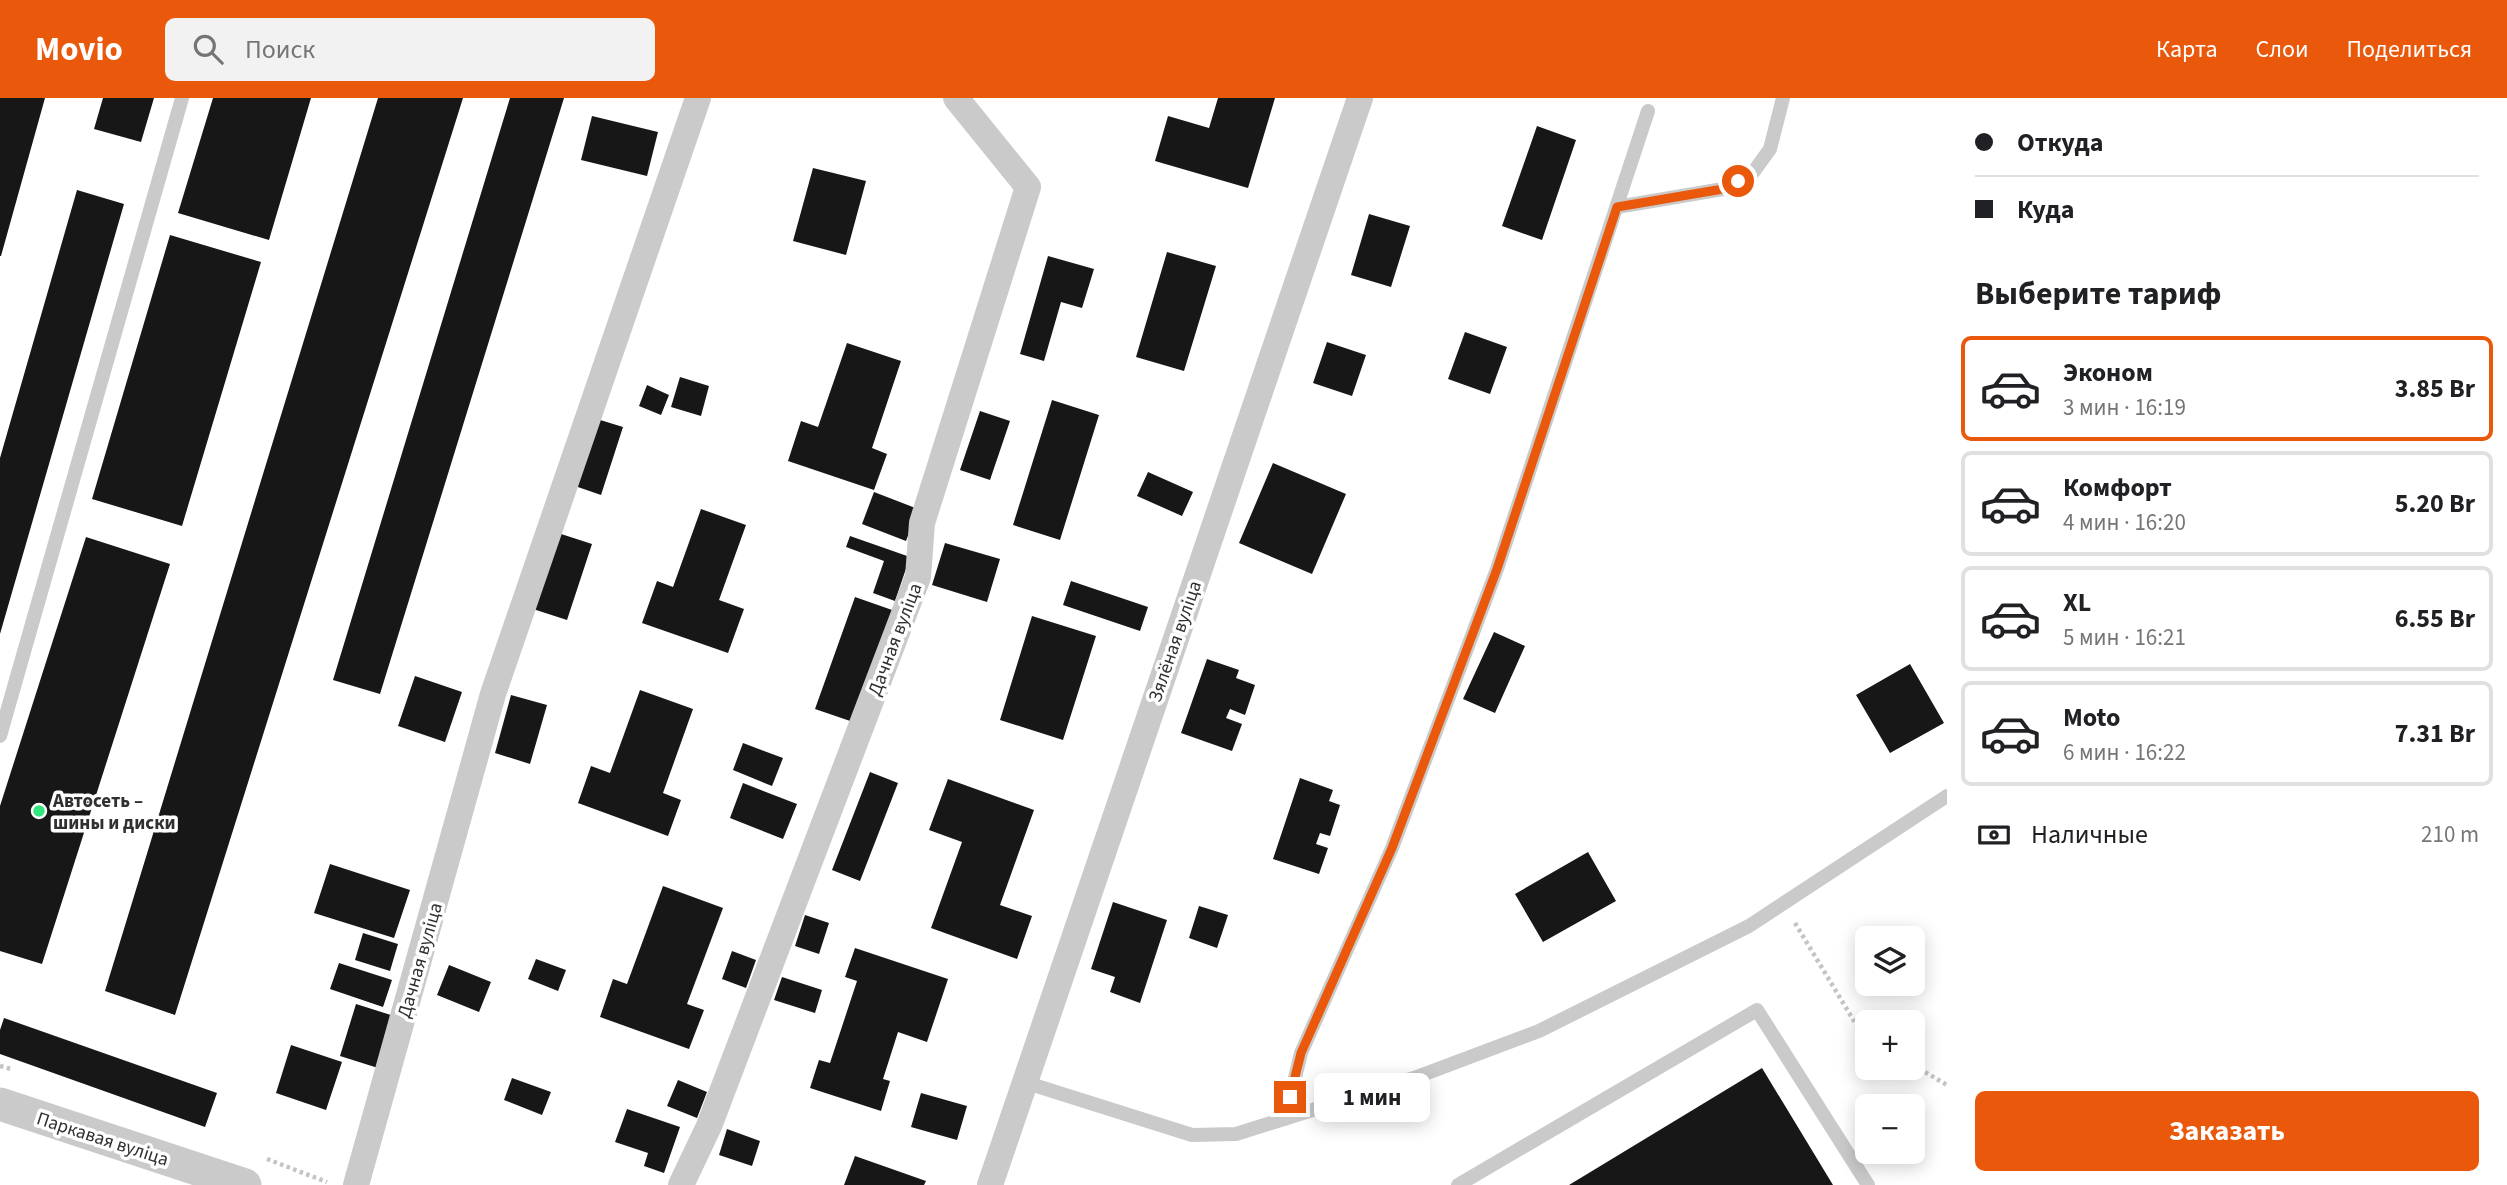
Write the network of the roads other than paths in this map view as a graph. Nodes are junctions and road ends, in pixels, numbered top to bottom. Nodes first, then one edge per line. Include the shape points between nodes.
1 (181, 98) edge
2 (698, 98) edge
3 (956, 98) edge
4 (1360, 98) edge
5 (1783, 98) edge
6 (1648, 111) dead end
7 (1617, 207) junction
8 (0, 736) edge
9 (1947, 796) edge
10 (1024, 1082) junction
11 (0, 1104) edge
12 (1284, 1119) junction
13 (245, 1185) edge
14 (356, 1185) edge
15 (681, 1185) edge
16 (990, 1185) edge
17 (1458, 1185) edge
18 (1868, 1185) edge

1 - 8 lane
2 - 14 street, Дачная вуліца via 493,694
3 - 15 street, Дачная вуліца via 1028,187 922,523 918,577 709,1126
4 - 10 street, Зялёная вуліца
5 - 7 lane via 1770,149 1752,174 1723,189
6 - 7 lane
7 - 12 lane via 1497,569 1392,848 1301,1053
9 - 12 lane via 1749,926 1539,1031 1414,1078
10 - 12 lane via 1192,1135 1236,1134
10 - 16 street, Зялёная вуліца
11 - 13 street, Паркавая вуліца
17 - 18 lane via 1757,1010

